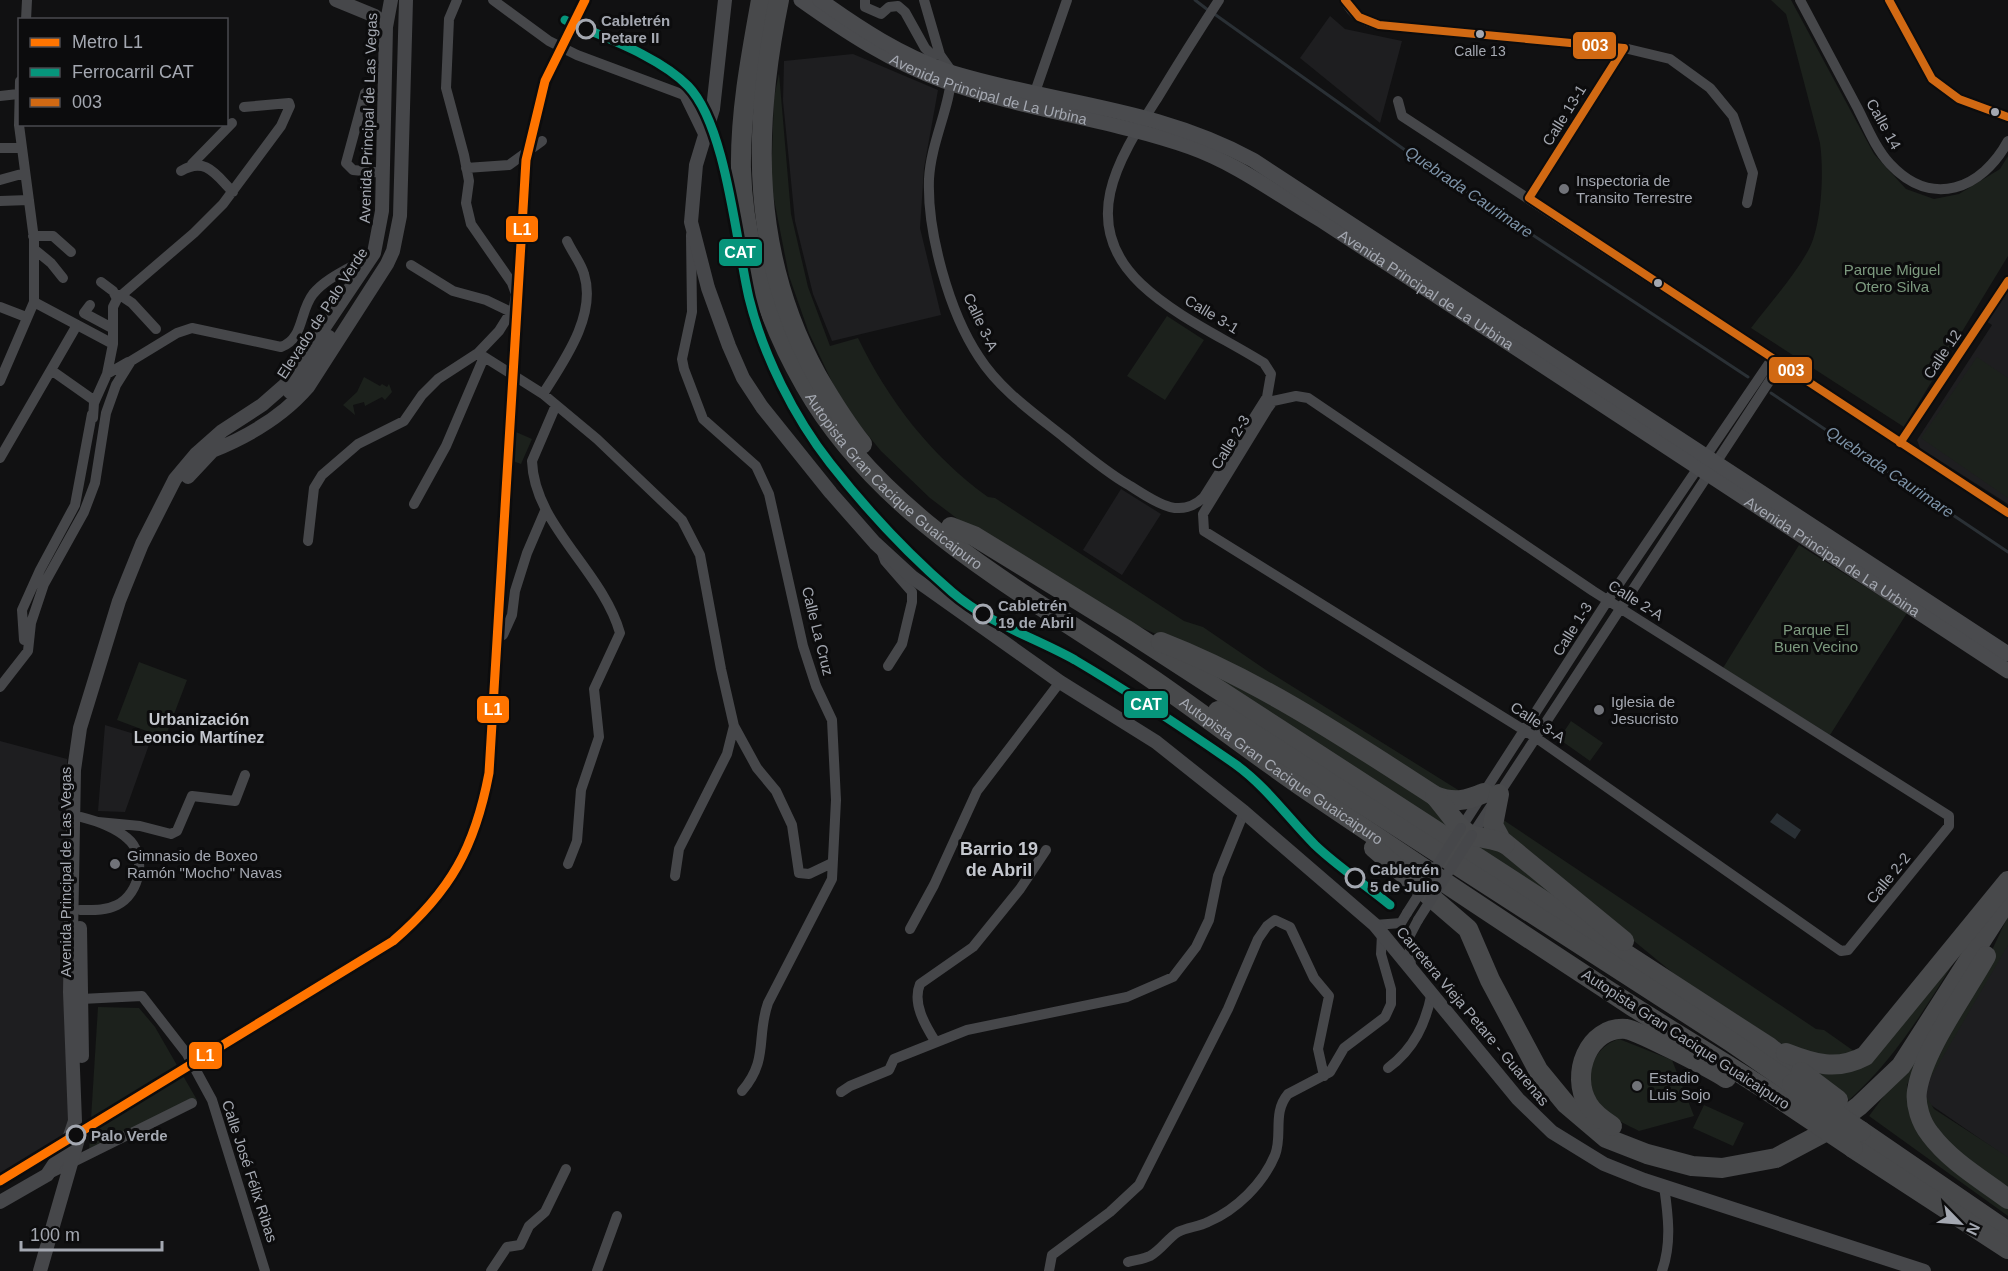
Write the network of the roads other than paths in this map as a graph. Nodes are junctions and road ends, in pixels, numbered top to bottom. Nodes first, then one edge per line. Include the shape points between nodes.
1 (27, 0) edge
2 (336, 0) edge
3 (391, 0) edge
4 (402, 0) edge
5 (457, 0) edge
6 (494, 0) edge
7 (725, 0) edge
8 (761, 0) edge
9 (779, 0) edge
10 (801, 0) edge
11 (820, 0) edge
12 (866, 0) edge
13 (924, 0) edge
14 (1067, 0) edge
15 (1345, 0) edge
16 (1800, 0) edge
17 (1889, 0) edge
18 (1217, 3) edge
19 (26, 18) edge
20 (386, 27) junction
21 (1624, 48) junction
22 (940, 55) junction
23 (952, 78) junction
24 (1035, 92) junction
25 (365, 93) dead end
26 (18, 94) edge
27 (0, 96) edge
28 (1398, 101) dead end
29 (244, 107) dead end
30 (1145, 116) junction
31 (2008, 117) edge
32 (752, 122) junction
33 (232, 123) dead end
34 (20, 126) edge
35 (1136, 130) junction
36 (704, 136) junction
37 (542, 141) dead end
38 (2008, 141) edge
39 (0, 148) edge
40 (21, 148) junction
41 (192, 164) junction
42 (466, 168) junction
43 (181, 171) dead end
44 (25, 173) junction
45 (384, 173) junction
46 (0, 180) edge
47 (233, 192) junction
48 (1529, 198) junction
49 (29, 200) junction
50 (0, 201) edge
51 (1747, 203) dead end
52 (691, 222) junction
53 (33, 236) junction
54 (567, 241) dead end
55 (34, 249) junction
56 (71, 252) dead end
57 (374, 253) junction
58 (411, 265) dead end
59 (63, 278) dead end
60 (2008, 281) edge
61 (101, 282) dead end
62 (118, 297) junction
63 (34, 302) junction
64 (90, 304) dead end
65 (0, 307) edge
66 (511, 312) junction
67 (26, 317) junction
68 (76, 325) junction
69 (112, 328) junction
70 (156, 329) dead end
71 (113, 344) junction
72 (481, 355) junction
73 (131, 361) junction
74 (1776, 362) junction
75 (51, 370) junction
76 (107, 374) junction
77 (0, 381) edge
78 (543, 394) junction
79 (1308, 398) joint
80 (95, 401) junction
81 (556, 405) junction
82 (92, 414) junction
83 (1900, 443) junction
84 (101, 445) junction
85 (210, 447) junction
86 (0, 458) edge
87 (1708, 465) junction
88 (414, 504) dead end
89 (1185, 508) joint
90 (545, 511) junction
91 (2008, 513) edge
92 (951, 527) junction
93 (1204, 531) joint
94 (308, 541) dead end
95 (880, 547) junction
96 (1608, 600) junction
97 (1620, 607) junction
98 (1125, 629) junction
99 (503, 635) dead end
100 (2008, 654) edge
101 (25, 656) junction
102 (888, 666) dead end
103 (2008, 671) edge
104 (1060, 682) junction
105 (0, 687) edge
106 (734, 726) junction
107 (1524, 730) junction
108 (1535, 737) junction
109 (1282, 772) junction
110 (245, 775) dead end
111 (1492, 793) junction
112 (1435, 795) junction
113 (1244, 812) junction
114 (81, 816) junction
115 (98, 822) junction
116 (1951, 822) joint
117 (1466, 832) junction
118 (1507, 844) junction
119 (1046, 850) dead end
120 (832, 863) junction
121 (568, 864) dead end
122 (675, 876) dead end
123 (2008, 880) edge
124 (2008, 888) edge
125 (2008, 899) edge
126 (2008, 906) edge
127 (80, 910) junction
128 (910, 929) dead end
129 (1379, 929) junction
130 (1845, 952) joint
131 (1411, 967) junction
132 (1651, 972) junction
133 (1432, 992) junction
134 (76, 995) junction
135 (935, 1041) junction
136 (1769, 1047) junction
137 (1388, 1068) dead end
138 (1324, 1076) junction
139 (742, 1091) dead end
140 (841, 1092) dead end
141 (1789, 1092) junction
142 (192, 1102) dead end
143 (1860, 1134) junction
144 (70, 1164) junction
145 (566, 1169) dead end
146 (46, 1175) junction
147 (30, 1185) junction
148 (1664, 1186) junction
149 (62, 1192) junction
150 (2008, 1199) edge
151 (0, 1202) edge
152 (617, 1216) dead end
153 (2008, 1232) edge
154 (2008, 1249) edge
155 (1128, 1262) dead end
156 (40, 1271) edge
157 (265, 1271) edge
158 (491, 1271) edge
159 (597, 1271) edge
160 (1049, 1271) edge
161 (1662, 1271) edge
162 (1921, 1271) edge

1 - 19 street
2 - 20 street via 375,16
3 - 20 street, Avenida Principal de Las Vegas
4 - 85 street, Elevado de Palo Verde via 385,245 375,267 292,390 279,403
4 - 85 street, Avenida Principal de Las Vegas via 400,216 393,251 298,399 261,425
5 - 42 street via 449,18 446,88
6 - 36 street via 549,41 577,55 684,95
7 - 36 street, Carretera Vieja Petare - Guarenas via 712,109
8 - 32 highway, Autopista Gran Cacique Guaicaipuro via 751,52
9 - 32 highway, Autopista Gran Cacique Guaicaipuro
10 - 23 main road, Avenida Principal de La Urbina via 903,64
11 - 23 main road, Avenida Principal de La Urbina
12 - 22 street via 865,7 878,14 898,6 925,48
13 - 22 street
14 - 24 street
15 - 21 street via 1359,17 1379,25
16 - 38 street, Calle 14 via 1881,154 1911,182 1937,189 1962,186 1989,167
17 - 31 street via 1932,79 1959,99
18 - 30 street
20 - 45 street, Avenida Principal de Las Vegas
21 - 48 street, Calle 13-1
21 - 51 street via 1670,59 1710,88 1733,116 1753,173
22 - 23 street
23 - 24 main road, Avenida Principal de La Urbina
23 - 35 main road, Avenida Principal de La Urbina
23 - 89 street, Calle 3-A via 931,166 929,214 948,285 979,358 1031,413 1114,476 1162,506
24 - 30 main road, Avenida Principal de La Urbina
25 - 45 street via 346,163 353,170
26 - 27 street
28 - 48 street via 1402,116
29 - 47 street via 289,103 290,106 281,126
30 - 35 street, Calle 3-1
30 - 87 main road, Avenida Principal de La Urbina via 1212,139 1253,160
32 - 92 highway, Autopista Gran Cacique Guaicaipuro via 761,162 769,247 779,289 805,353 857,438 901,487
32 - 109 highway, Autopista Gran Cacique Guaicaipuro via 741,168 745,214 764,292 790,355 828,422 872,474 932,529 1026,598 1154,680
33 - 41 street
34 - 40 street
35 - 87 main road, Avenida Principal de La Urbina via 1206,153 1266,185
35 - 89 street, Calle 3-1 via 1114,176 1109,202 1109,225 1118,256 1160,300 1264,363 1271,374 1267,397 1204,497
36 - 52 street, Carretera Vieja Petare - Guarenas via 694,172
37 - 42 street via 509,165
39 - 40 street
40 - 44 street
41 - 43 street
41 - 47 street via 208,168
42 - 66 street via 466,203 471,224 512,283 516,294
44 - 46 street
44 - 49 street
45 - 57 street, Avenida Principal de Las Vegas
47 - 62 street via 194,233
48 - 74 street
49 - 50 street
49 - 53 street
52 - 95 street, Carretera Vieja Petare - Guarenas via 708,288 743,378 778,429
52 - 120 street, Calle La Cruz via 692,312 682,359 684,369 703,419 756,466 769,494 803,646 832,720 836,800
53 - 55 street
53 - 56 street via 53,236
54 - 78 street via 584,274 588,302 564,361
55 - 59 street
55 - 63 street
57 - 73 street via 314,293 304,307 296,337 287,345 281,347 192,328
57 - 85 street, Avenida Principal de Las Vegas via 286,384
58 - 66 street via 453,291
60 - 83 street, Calle 12
61 - 62 street
62 - 69 street via 113,307
62 - 70 street via 132,303
63 - 67 street
63 - 68 street
64 - 69 street via 84,314
65 - 67 street
66 - 72 street
67 - 77 street
68 - 71 street
68 - 75 street
69 - 71 street
71 - 76 street
72 - 78 street
72 - 88 street via 446,446
72 - 94 street via 438,379 404,422 358,444 322,475 314,488
73 - 76 street
73 - 84 street via 116,385
74 - 83 street
74 - 87 street, Calle 1-3
75 - 80 street
75 - 86 street
76 - 80 street
78 - 81 street
79 - 93 street, Calle 2-3 via 1284,397 1273,401 1203,514
79 - 96 street, Calle 2-A
80 - 82 street
81 - 90 street via 532,461
81 - 106 street via 682,520 700,555
82 - 84 street
82 - 101 street via 75,505 22,610
83 - 91 street
84 - 101 street via 95,483 84,512 44,584
85 - 114 street, Avenida Principal de Las Vegas via 155,532 130,591 83,748
85 - 134 street, Avenida Principal de Las Vegas via 176,479 142,544 119,601 80,728 74,770
87 - 96 street, Calle 1-3
87 - 97 street, Calle 1-3
87 - 100 main road, Avenida Principal de La Urbina
87 - 103 main road, Avenida Principal de La Urbina
90 - 99 street via 527,554
90 - 121 street via 596,581 615,615 620,633 594,689 599,737 581,790 577,841
92 - 98 highway via 974,536
92 - 141 highway, Autopista Gran Cacique Guaicaipuro via 1025,585 1730,1041
93 - 107 street, Calle 3-A
95 - 102 street via 885,561 912,592 902,644
95 - 104 street, Carretera Vieja Petare - Guarenas via 951,608
96 - 97 street, Calle 2-A
96 - 107 street, Calle 1-3
97 - 108 street, Calle 1-3
97 - 116 street, Calle 2-A via 1949,816
98 - 112 highway via 1203,660 1275,697
98 - 132 highway
101 - 105 street
104 - 113 street, Carretera Vieja Petare - Guarenas via 1147,736
104 - 128 street via 977,791 939,877
106 - 120 street via 758,768 777,791 788,816 799,873 809,874
106 - 122 street via 727,754 679,849
107 - 108 street, Calle 3-A
107 - 111 street, Calle 1-3
108 - 111 street, Calle 1-3
108 - 130 street, Calle 3-A
109 - 125 highway via 1468,929 1538,1070 1575,1113 1612,1141 1692,1166 1722,1168 1776,1158 1823,1133 1859,1106 1901,1066
109 - 141 highway, Autopista Gran Cacique Guaicaipuro via 1634,1007
110 - 115 street via 235,801 192,795 177,831 171,834
111 - 112 highway via 1463,801
111 - 117 street, Calle 1-3
111 - 118 highway via 1493,825
112 - 117 highway
113 - 129 street, Carretera Vieja Petare - Guarenas
113 - 135 street via 1218,876 1209,920 1197,947 1173,977 1127,997 967,1030
114 - 115 street
114 - 127 street, Avenida Principal de Las Vegas
115 - 127 street via 129,839 135,847 140,861 137,879 130,894 119,904
116 - 130 street, Calle 2-2
117 - 118 highway
117 - 129 street, bridge via 1401,923
117 - 131 street, bridge via 1409,937
118 - 132 highway via 1626,943
119 - 135 street via 973,946 920,984 920,1012
120 - 139 street, Calle La Cruz via 832,879 768,1004 760,1063
123 - 136 highway via 1865,1056 1840,1065 1826,1065
124 - 141 highway via 1894,1060 1849,1104 1781,1144 1716,1155 1682,1152 1643,1141 1605,1122 1588,1104 1581,1082 1591,1046 1601,1035 1627,1029 1719,1073
126 - 150 highway via 1929,1056 1917,1093 1929,1133 1954,1159
127 - 134 street, Avenida Principal de Las Vegas
129 - 131 street, Carretera Vieja Petare - Guarenas
129 - 138 street via 1391,1004 1385,1017 1344,1048
131 - 133 street, Carretera Vieja Petare - Guarenas
132 - 136 highway
133 - 137 street via 1417,1036
133 - 148 street, Carretera Vieja Petare - Guarenas via 1518,1099 1552,1132 1604,1164
134 - 144 street, Avenida Principal de Las Vegas via 82,1123
134 - 146 street, Avenida Principal de Las Vegas via 75,1121 66,1145
134 - 157 street, Calle José Félix Ribas via 142,996 187,1054 213,1100
135 - 140 street via 894,1059 889,1071
136 - 141 highway
138 - 155 street via 1283,1100 1274,1156 1238,1205 1206,1224 1172,1236 1150,1256
138 - 160 street via 1318,1048 1329,996 1314,978 1290,927 1275,920 1258,939 1228,1009 1139,1185 1052,1255
141 - 143 highway, Autopista Gran Cacique Guaicaipuro, bridge
141 - 143 highway, bridge
142 - 144 street
143 - 153 highway, Autopista Gran Cacique Guaicaipuro via 1887,1148
143 - 154 highway, Autopista Gran Cacique Guaicaipuro
144 - 146 street
144 - 149 street, Avenida Principal de Las Vegas
145 - 158 street via 546,1212 529,1226 520,1245 507,1247
146 - 147 street
147 - 149 street via 48,1184
147 - 151 street
148 - 161 street via 1669,1230
148 - 162 street, Carretera Vieja Petare - Guarenas
149 - 156 street, Avenida Principal de Las Vegas
152 - 159 street

